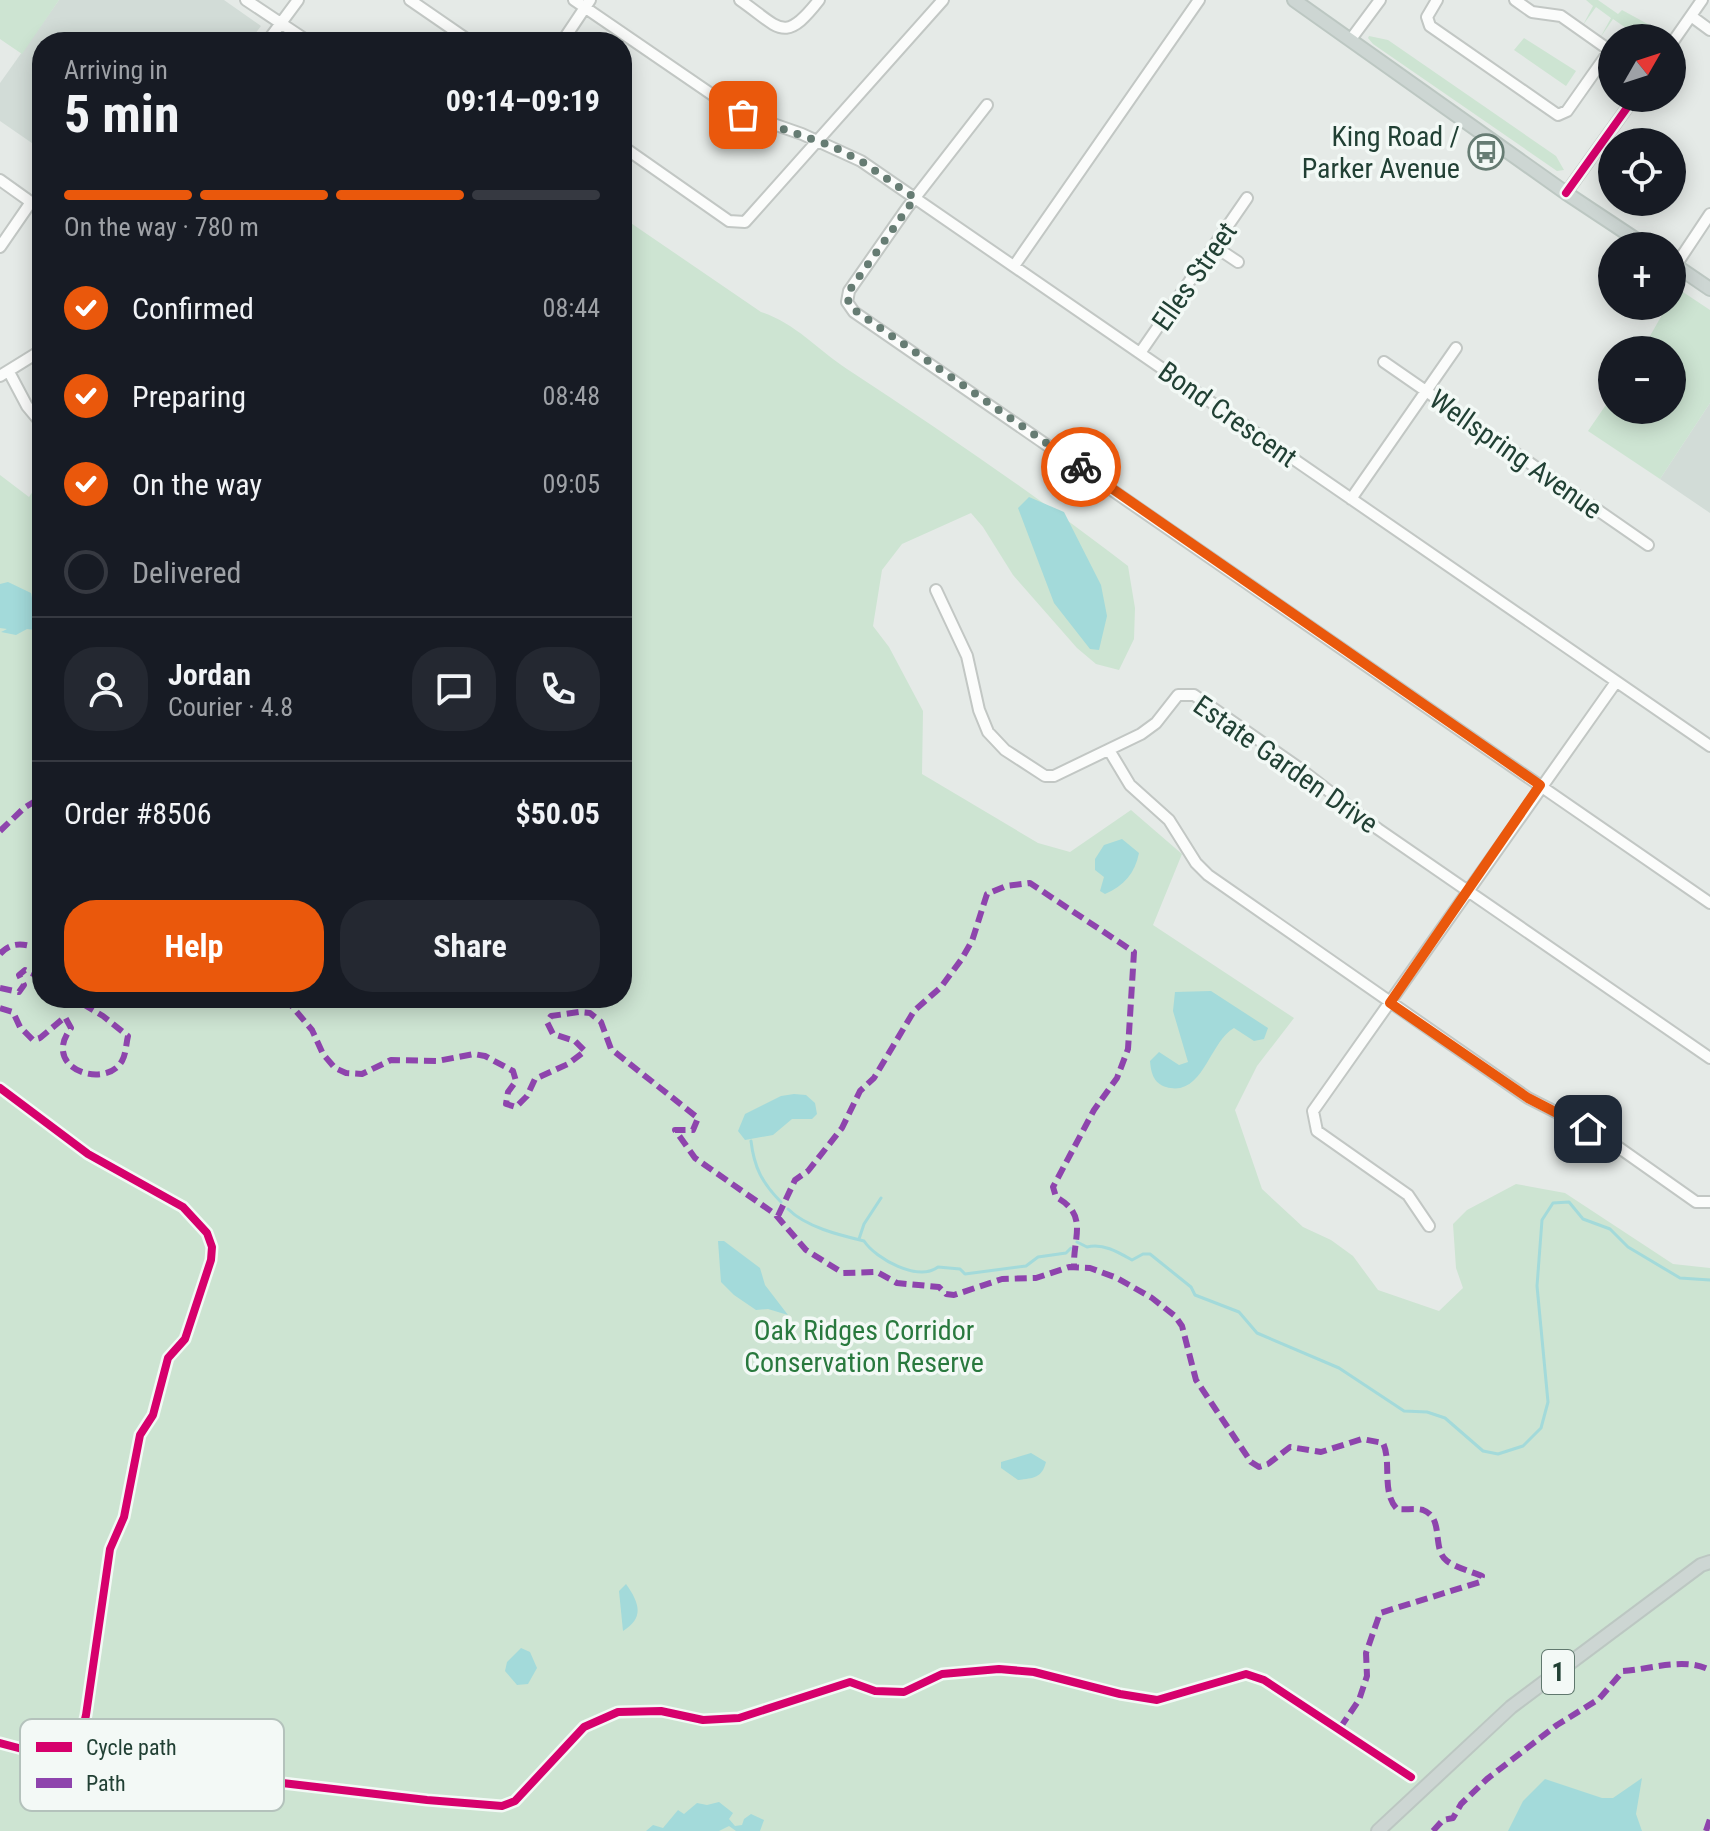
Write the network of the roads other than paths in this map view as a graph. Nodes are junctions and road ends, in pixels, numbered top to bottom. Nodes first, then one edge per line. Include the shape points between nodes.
1 (246, 0) edge
2 (298, 0) edge
3 (410, 0) edge
4 (574, 0) edge
5 (740, 0) edge
6 (819, 0) edge
7 (943, 0) edge
8 (1199, 0) edge
9 (1294, 0) edge
10 (1380, 0) edge
11 (1437, 0) edge
12 (1515, 0) edge
13 (1702, 0) edge
14 (588, 4) edge
15 (1691, 16) junction
16 (281, 23) junction
17 (1685, 24) edge
18 (1710, 30) edge
19 (274, 32) edge
20 (294, 32) edge
21 (456, 32) edge
22 (569, 32) edge
23 (627, 32) edge
24 (632, 36) edge
25 (1351, 39) junction
26 (1598, 42) edge
27 (1598, 69) edge
28 (987, 105) dead end
29 (1624, 112) edge
30 (819, 140) junction
31 (632, 153) edge
32 (0, 180) edge
33 (1566, 193) junction
34 (915, 198) junction
35 (1247, 198) dead end
36 (31, 202) joint
37 (1710, 214) edge
38 (1625, 232) edge
39 (1214, 246) junction
40 (0, 247) edge
41 (1686, 247) edge
42 (1238, 262) dead end
43 (1014, 266) junction
44 (1686, 272) edge
45 (1710, 289) edge
46 (1456, 348) dead end
47 (1140, 353) junction
48 (32, 356) edge
49 (1384, 362) dead end
50 (4, 374) edge
51 (1426, 392) junction
52 (32, 412) edge
53 (1351, 499) junction
54 (1648, 545) dead end
55 (936, 590) dead end
56 (1616, 682) junction
57 (1710, 746) edge
58 (1109, 750) junction
59 (1540, 785) junction
60 (1468, 891) junction
61 (1710, 903) edge
62 (1390, 1003) junction
63 (1710, 1058) edge
64 (1710, 1202) edge
65 (1429, 1226) dead end
66 (1710, 1550) edge
67 (1705, 1563) edge
68 (1378, 1831) edge

1 - 16 street
2 - 16 street
3 - 21 street
4 - 14 street, Bond Crescent
5 - 6 street via 788,29
7 - 30 street
8 - 43 street
9 - 25 main road
10 - 25 street
11 - 27 street via 1427,17 1430,26 1554,114 1567,111
12 - 26 street via 1532,12 1561,16
13 - 15 street
14 - 22 street
14 - 23 street, Bond Crescent
15 - 17 street
15 - 18 street
16 - 19 street
16 - 20 street
24 - 30 street, Bond Crescent via 736,111
25 - 33 main road
28 - 34 street
29 - 33 street
30 - 31 street via 745,222 729,221
30 - 34 street, Bond Crescent
32 - 36 street
33 - 38 main road
34 - 43 street, Bond Crescent
34 - 59 street via 849,291 847,302 854,312
35 - 39 street, Elles Street
36 - 40 street
37 - 41 street
39 - 42 street
39 - 47 street, Elles Street
43 - 47 street, Bond Crescent
44 - 45 main road
46 - 51 street
47 - 53 street, Bond Crescent
48 - 50 street
49 - 51 street, Wellspring Avenue
50 - 52 street
51 - 53 street
51 - 54 street, Wellspring Avenue
53 - 56 street, Bond Crescent
55 - 58 street, Estate Garden Drive via 967,656 983,721 1005,750 1050,777
56 - 57 street, Bond Crescent
56 - 59 street
58 - 60 street, Estate Garden Drive via 1149,730 1178,695 1194,695
58 - 62 street via 1130,785 1169,820 1208,875
59 - 60 street
59 - 61 street
60 - 62 street
60 - 63 street, Estate Garden Drive
62 - 64 street via 1528,1098 1601,1135 1696,1202
62 - 65 street via 1313,1111 1313,1121 1329,1141 1408,1195
66 - 67 main road, 1
67 - 68 main road, 1 via 1511,1707

